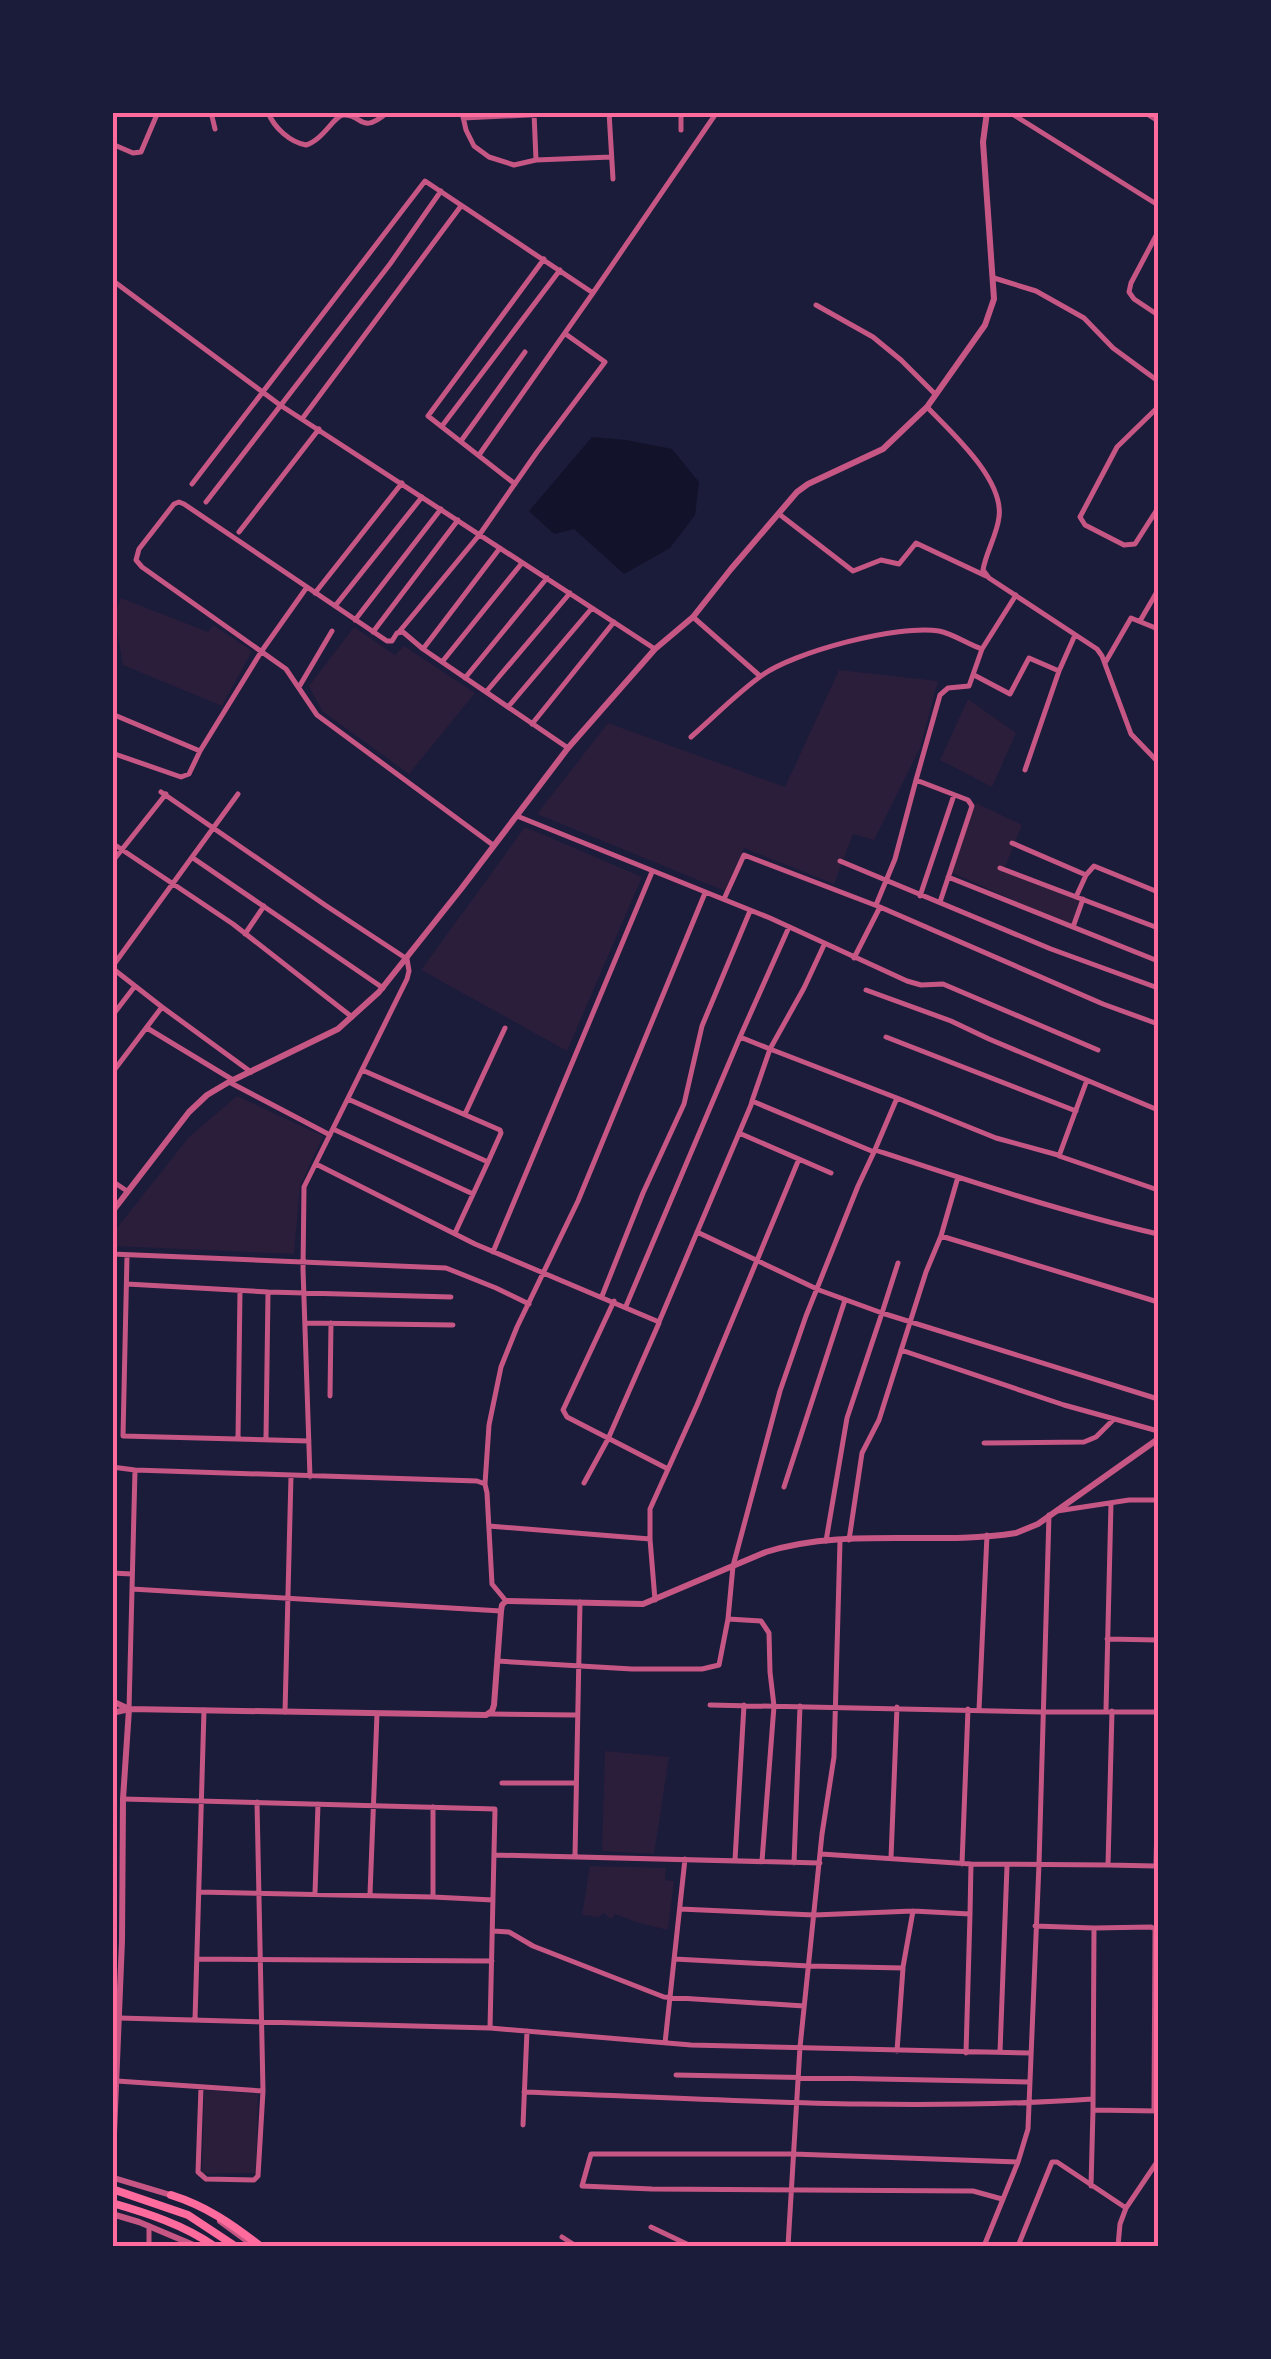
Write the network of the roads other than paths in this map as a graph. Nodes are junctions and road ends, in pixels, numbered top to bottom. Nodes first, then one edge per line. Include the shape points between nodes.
1 (158, 112) edge
2 (211, 112) edge
3 (268, 112) edge
4 (358, 112) edge
5 (388, 112) edge
6 (590, 112) edge
7 (609, 112) edge
8 (680, 112) edge
9 (717, 112) edge
10 (988, 112) edge
11 (1009, 112) edge
12 (1144, 112) edge
13 (343, 114) edge
14 (534, 114) edge
15 (463, 115) edge
16 (1158, 121) edge
17 (359, 122) junction
18 (215, 129) dead end
19 (681, 130) dead end
20 (112, 144) edge
21 (612, 158) junction
22 (536, 160) junction
23 (612, 179) dead end
24 (441, 191) junction
25 (1158, 205) edge
26 (461, 206) junction
27 (1158, 232) edge
28 (544, 259) junction
29 (560, 270) junction
30 (994, 278) junction
31 (112, 280) edge
32 (594, 293) junction
33 (816, 305) dead end
34 (1158, 315) edge
35 (566, 334) junction
36 (525, 352) dead end
37 (1158, 381) edge
38 (263, 393) junction
39 (936, 394) junction
40 (280, 405) junction
41 (1158, 406) edge
42 (927, 407) junction
43 (302, 418) junction
44 (442, 426) junction
45 (319, 429) junction
46 (461, 442) junction
47 (479, 456) junction
48 (402, 483) junction
49 (192, 484) dead end
50 (515, 484) junction
51 (422, 497) junction
52 (206, 502) dead end
53 (1158, 508) edge
54 (442, 509) junction
55 (778, 514) junction
56 (458, 520) junction
57 (239, 532) dead end
58 (480, 534) junction
59 (500, 548) junction
60 (522, 562) junction
61 (548, 578) junction
62 (990, 578) junction
63 (306, 588) junction
64 (1158, 590) edge
65 (570, 593) junction
66 (316, 594) junction
67 (1016, 596) junction
68 (335, 606) junction
69 (592, 608) junction
70 (693, 618) junction
71 (355, 620) junction
72 (1140, 621) junction
73 (614, 622) junction
74 (1158, 629) edge
75 (332, 631) dead end
76 (373, 632) junction
77 (399, 632) junction
78 (1075, 634) junction
79 (655, 649) junction
80 (982, 649) junction
81 (423, 650) junction
82 (261, 652) junction
83 (442, 662) junction
84 (1105, 663) junction
85 (1059, 671) junction
86 (974, 675) junction
87 (760, 676) junction
88 (464, 678) junction
89 (299, 687) junction
90 (486, 692) junction
91 (508, 707) junction
92 (112, 714) edge
93 (532, 724) junction
94 (691, 737) dead end
95 (568, 748) junction
96 (200, 751) junction
97 (112, 753) edge
98 (1158, 762) edge
99 (1025, 770) dead end
100 (916, 780) junction
101 (238, 794) dead end
102 (954, 795) junction
103 (518, 816) junction
104 (214, 828) junction
105 (112, 842) edge
106 (1012, 843) dead end
107 (494, 845) junction
108 (124, 848) junction
109 (193, 858) junction
110 (840, 861) dead end
111 (112, 862) edge
112 (1000, 868) dead end
113 (652, 872) junction
114 (1086, 874) junction
115 (948, 876) junction
116 (886, 881) junction
117 (174, 884) junction
118 (1158, 892) edge
119 (705, 893) junction
120 (920, 896) junction
121 (1079, 898) junction
122 (724, 899) junction
123 (939, 904) junction
124 (264, 906) junction
125 (878, 906) junction
126 (750, 910) junction
127 (1073, 927) junction
128 (789, 928) junction
129 (1158, 928) edge
130 (244, 934) junction
131 (824, 945) junction
132 (854, 958) junction
133 (408, 959) junction
134 (1158, 959) edge
135 (112, 967) edge
136 (136, 986) junction
137 (383, 988) junction
138 (1158, 988) edge
139 (866, 990) dead end
140 (162, 1007) junction
141 (112, 1016) edge
142 (353, 1018) junction
143 (1158, 1024) edge
144 (147, 1028) junction
145 (505, 1028) dead end
146 (740, 1038) junction
147 (886, 1038) dead end
148 (770, 1048) junction
149 (1098, 1050) dead end
150 (362, 1070) junction
151 (112, 1073) edge
152 (252, 1073) junction
153 (1087, 1080) junction
154 (231, 1082) junction
155 (348, 1098) junction
156 (896, 1098) junction
157 (752, 1101) junction
158 (1158, 1110) edge
159 (1076, 1111) junction
160 (465, 1114) junction
161 (331, 1132) junction
162 (739, 1134) junction
163 (875, 1151) junction
164 (1058, 1156) junction
165 (799, 1159) junction
166 (488, 1162) junction
167 (316, 1164) junction
168 (831, 1172) dead end
169 (958, 1177) junction
170 (112, 1182) edge
171 (1158, 1190) edge
172 (127, 1191) junction
173 (473, 1194) junction
174 (112, 1212) edge
175 (697, 1232) junction
176 (454, 1233) junction
177 (1158, 1234) edge
178 (941, 1236) junction
179 (494, 1252) junction
180 (112, 1254) edge
181 (127, 1256) junction
182 (303, 1261) junction
183 (756, 1261) junction
184 (898, 1263) dead end
185 (545, 1272) junction
186 (127, 1284) junction
187 (817, 1289) junction
188 (240, 1291) junction
189 (268, 1292) junction
190 (304, 1294) junction
191 (602, 1296) junction
192 (451, 1297) dead end
193 (845, 1300) junction
194 (614, 1301) junction
195 (1158, 1302) edge
196 (529, 1304) junction
197 (626, 1306) junction
198 (882, 1314) junction
199 (660, 1322) junction
200 (305, 1323) junction
201 (331, 1323) junction
202 (911, 1323) junction
203 (454, 1324) dead end
204 (901, 1350) junction
205 (330, 1396) dead end
206 (1158, 1398) edge
207 (1114, 1419) junction
208 (1158, 1430) edge
209 (238, 1438) junction
210 (266, 1438) junction
211 (608, 1439) junction
212 (1158, 1439) edge
213 (308, 1441) junction
214 (984, 1443) dead end
215 (112, 1467) edge
216 (668, 1469) junction
217 (135, 1470) junction
218 (291, 1476) junction
219 (310, 1476) junction
220 (584, 1483) dead end
221 (485, 1484) junction
222 (784, 1488) dead end
223 (1158, 1500) edge
224 (1112, 1504) junction
225 (1052, 1513) junction
226 (489, 1526) junction
227 (986, 1535) junction
228 (650, 1538) junction
229 (826, 1540) junction
230 (844, 1540) junction
231 (733, 1566) junction
232 (112, 1573) edge
233 (132, 1574) junction
234 (132, 1589) junction
235 (288, 1600) junction
236 (656, 1600) junction
237 (506, 1601) junction
238 (580, 1602) junction
239 (501, 1612) junction
240 (728, 1619) junction
241 (1108, 1639) junction
242 (1158, 1640) edge
243 (496, 1661) junction
244 (578, 1666) junction
245 (112, 1701) edge
246 (710, 1704) dead end
247 (744, 1706) junction
248 (774, 1706) junction
249 (800, 1706) junction
250 (834, 1706) junction
251 (896, 1708) junction
252 (129, 1709) junction
253 (204, 1710) junction
254 (968, 1710) junction
255 (979, 1710) junction
256 (1109, 1711) junction
257 (285, 1712) junction
258 (1042, 1712) junction
259 (1158, 1712) edge
260 (112, 1714) edge
261 (377, 1714) junction
262 (489, 1714) junction
263 (576, 1716) junction
264 (1158, 1769) edge
265 (502, 1783) dead end
266 (576, 1784) junction
267 (123, 1799) junction
268 (202, 1801) junction
269 (257, 1802) junction
270 (318, 1804) junction
271 (374, 1805) junction
272 (433, 1807) junction
273 (494, 1854) junction
274 (821, 1854) junction
275 (574, 1856) junction
276 (891, 1858) junction
277 (685, 1859) junction
278 (735, 1860) junction
279 (762, 1861) junction
280 (112, 1863) edge
281 (124, 1864) junction
282 (794, 1864) junction
283 (820, 1864) junction
284 (962, 1864) junction
285 (971, 1864) junction
286 (1007, 1864) junction
287 (1039, 1864) junction
288 (1108, 1865) junction
289 (1157, 1866) edge
290 (200, 1892) junction
291 (315, 1893) junction
292 (258, 1894) junction
293 (370, 1894) junction
294 (432, 1898) junction
295 (493, 1900) junction
296 (680, 1909) junction
297 (913, 1911) junction
298 (970, 1914) junction
299 (814, 1915) junction
300 (1035, 1926) junction
301 (1094, 1928) junction
302 (492, 1931) junction
303 (1157, 1952) edge
304 (197, 1959) junction
305 (260, 1959) junction
306 (674, 1959) junction
307 (492, 1961) junction
308 (809, 1966) junction
309 (903, 1968) junction
310 (670, 1996) junction
311 (1157, 2005) edge
312 (804, 2006) junction
313 (119, 2018) junction
314 (195, 2020) junction
315 (260, 2022) junction
316 (490, 2028) junction
317 (527, 2032) junction
318 (665, 2043) junction
319 (800, 2047) junction
320 (897, 2052) junction
321 (1000, 2052) junction
322 (966, 2053) junction
323 (1031, 2053) junction
324 (1157, 2056) edge
325 (676, 2075) dead end
326 (798, 2078) junction
327 (117, 2081) junction
328 (1030, 2082) junction
329 (201, 2087) junction
330 (262, 2091) junction
331 (524, 2092) junction
332 (1092, 2099) junction
333 (796, 2102) junction
334 (1030, 2103) junction
335 (1092, 2110) junction
336 (1156, 2111) edge
337 (522, 2125) dead end
338 (114, 2130) edge
339 (794, 2154) junction
340 (1018, 2162) junction
341 (1158, 2163) edge
342 (113, 2182) edge
343 (1091, 2186) junction
344 (792, 2190) junction
345 (171, 2195) joint
346 (1002, 2199) junction
347 (112, 2202) edge
348 (1126, 2208) junction
349 (112, 2214) edge
350 (149, 2226) junction
351 (651, 2227) dead end
352 (562, 2237) dead end
353 (150, 2246) edge
354 (196, 2246) edge
355 (214, 2246) edge
356 (235, 2246) edge
357 (257, 2246) edge
358 (576, 2246) edge
359 (691, 2246) edge
360 (788, 2246) edge
361 (984, 2246) edge
362 (1018, 2246) edge
363 (1118, 2246) edge

1 - 20 street via 141,152
2 - 18 street
3 - 13 street via 291,140 306,145
4 - 17 street
5 - 17 street via 376,122
6 - 14 street
7 - 21 street
8 - 19 street
9 - 32 street
10 - 30 street via 983,142
11 - 25 street
12 - 16 street
13 - 17 street
14 - 15 street
14 - 22 street
15 - 22 street via 474,146 490,157 514,165
21 - 22 street
21 - 23 street
24 - 26 street
24 - 38 street via 423,182
24 - 40 street
26 - 28 street
26 - 43 street
27 - 34 street via 1129,292
28 - 29 street
28 - 44 street via 428,416
29 - 32 street
29 - 44 street
30 - 37 street via 1036,291 1084,318
30 - 39 street via 985,325
31 - 38 street
32 - 35 street
33 - 39 street via 872,338
35 - 47 street
35 - 50 street via 605,362
36 - 46 street
38 - 40 street
38 - 49 street
39 - 42 street
40 - 43 street
40 - 52 street
41 - 53 street via 1117,448 1080,517 1085,526 1130,546
42 - 55 street via 883,449 808,484
42 - 62 street via 980,462 998,502 982,570
43 - 45 street
44 - 46 street
45 - 48 street
45 - 57 street
46 - 47 street
47 - 50 street
48 - 51 street
48 - 66 street
50 - 58 street
51 - 54 street
51 - 68 street
54 - 56 street
54 - 71 street
55 - 62 street via 853,571 881,560 899,564 916,543
55 - 70 street
56 - 58 street
56 - 76 street
58 - 59 street
58 - 77 street
59 - 60 street
59 - 81 street
60 - 61 street
60 - 83 street
61 - 65 street
61 - 88 street
62 - 67 street
63 - 66 street
63 - 82 street
63 - 82 street via 179,502 139,549 142,567
64 - 72 street
65 - 69 street
65 - 90 street
66 - 68 street
67 - 78 street
67 - 80 street
68 - 71 street
69 - 73 street
69 - 91 street
70 - 79 street
70 - 87 street
71 - 76 street
72 - 74 street
72 - 84 street via 1127,621
73 - 79 street
73 - 93 street
75 - 89 street
76 - 77 street via 390,642
77 - 81 street
78 - 84 street
78 - 85 street
79 - 95 street
80 - 86 street
80 - 87 street via 940,632 903,631 831,645
81 - 83 street
82 - 89 street
82 - 96 street
83 - 88 street
84 - 98 street via 1132,734
85 - 86 street via 1029,658 1010,694
85 - 99 street
86 - 100 street via 966,687 940,694
87 - 94 street
88 - 90 street
89 - 107 street via 329,725
90 - 91 street
91 - 93 street
92 - 96 street
93 - 95 street
95 - 103 street
96 - 97 street via 189,774 180,777
100 - 102 street
100 - 116 street
101 - 104 street
102 - 115 street via 972,806
102 - 120 street
103 - 107 street
103 - 113 street
104 - 108 street via 164,793
104 - 109 street
104 - 133 street
105 - 108 street
106 - 114 street
107 - 133 street
108 - 111 street
108 - 117 street
109 - 117 street
109 - 124 street
110 - 116 street
112 - 121 street
113 - 119 street
113 - 179 street
114 - 118 street via 1097,866
114 - 121 street
115 - 123 street
115 - 127 street
116 - 120 street
116 - 125 street
117 - 130 street
117 - 135 street
119 - 122 street
119 - 185 street
120 - 123 street
121 - 127 street
121 - 129 street
122 - 125 street via 744,855
122 - 126 street
123 - 138 street
124 - 130 street
124 - 137 street
125 - 132 street
125 - 143 street
126 - 128 street
126 - 191 street via 702,1026 684,1104
127 - 134 street
128 - 131 street
128 - 146 street
130 - 142 street
131 - 132 street
131 - 148 street
132 - 149 street via 915,984 943,984
133 - 137 street
133 - 150 street via 406,979
135 - 136 street
136 - 140 street
136 - 141 street
137 - 142 street
139 - 153 street
140 - 144 street
140 - 152 street
142 - 152 street
144 - 151 street
144 - 154 street
145 - 160 street
146 - 148 street
146 - 197 street
147 - 159 street
148 - 156 street
148 - 157 street
150 - 155 street
150 - 160 street
152 - 154 street
153 - 158 street
153 - 159 street
154 - 161 street
154 - 172 street via 190,1112
155 - 161 street
155 - 166 street
156 - 163 street
156 - 164 street
157 - 162 street
157 - 163 street
159 - 164 street
160 - 166 street via 501,1130
161 - 167 street
161 - 173 street
162 - 165 street
162 - 175 street
163 - 169 street
163 - 187 street
164 - 171 street
165 - 168 street
165 - 183 street
166 - 173 street
167 - 176 street
167 - 182 street via 304,1187
169 - 177 street
169 - 178 street
170 - 172 street
172 - 174 street
173 - 176 street
175 - 183 street
175 - 199 street
176 - 179 street
178 - 195 street
178 - 202 street
179 - 185 street
180 - 181 street
181 - 182 street
181 - 186 street
182 - 190 street
182 - 196 street via 446,1268
183 - 187 street
183 - 216 street
184 - 198 street
185 - 191 street
185 - 196 street
186 - 188 street
186 - 209 street via 124,1436
187 - 193 street
187 - 231 street via 780,1390
188 - 189 street
188 - 209 street
189 - 190 street
189 - 210 street
190 - 192 street
190 - 200 street
191 - 194 street
193 - 198 street
193 - 222 street
194 - 197 street
194 - 211 street via 563,1406 567,1417
196 - 221 street via 498,1383
197 - 199 street
198 - 202 street
198 - 229 street via 849,1412
199 - 211 street
200 - 201 street
200 - 213 street
201 - 203 street
201 - 205 street
202 - 204 street
202 - 206 street
204 - 207 street
204 - 230 street via 862,1454
207 - 208 street
207 - 214 street via 1090,1441
209 - 210 street
210 - 213 street
211 - 216 street
211 - 220 street
212 - 225 street
213 - 219 street
215 - 217 street
216 - 228 street via 650,1509
217 - 218 street
217 - 233 street
218 - 219 street
218 - 235 street
219 - 221 street
221 - 226 street
223 - 224 street
224 - 225 street
224 - 241 street
225 - 227 street via 1028,1530
225 - 258 street
226 - 228 street
226 - 237 street via 492,1584
227 - 230 street
227 - 255 street
228 - 236 street
229 - 230 street
229 - 231 street
230 - 250 street
231 - 236 street
231 - 240 street
232 - 233 street
233 - 234 street
234 - 235 street
234 - 252 street
235 - 239 street
235 - 257 street
236 - 238 street
237 - 238 street
237 - 239 street
238 - 244 street
239 - 243 street
240 - 244 street via 716,1667
240 - 248 street via 761,1620 766,1627
241 - 242 street
241 - 256 street
243 - 244 street
243 - 262 street
244 - 263 street
245 - 252 street
246 - 247 street
247 - 248 street
247 - 278 street
248 - 249 street
248 - 279 street
249 - 250 street
249 - 282 street
250 - 251 street
250 - 274 street
251 - 254 street
251 - 276 street
252 - 253 street
252 - 260 street
252 - 267 street
253 - 257 street
253 - 268 street
254 - 255 street
254 - 284 street
255 - 258 street
256 - 258 street
256 - 259 street
256 - 288 street
257 - 261 street
258 - 287 street
261 - 262 street
261 - 271 street
262 - 263 street
263 - 266 street
264 - 289 street
265 - 266 street
266 - 275 street
267 - 268 street
267 - 281 street
268 - 269 street
268 - 290 street
269 - 270 street
269 - 292 street
270 - 271 street
270 - 291 street
271 - 272 street
271 - 293 street
272 - 273 street via 496,1808
272 - 294 street
273 - 275 street
273 - 295 street
274 - 276 street
274 - 283 street
275 - 277 street
276 - 284 street
277 - 278 street
277 - 296 street
278 - 279 street
279 - 282 street
280 - 281 street
281 - 313 street
282 - 283 street
283 - 299 street
284 - 285 street
285 - 286 street
285 - 298 street
286 - 287 street
286 - 321 street
287 - 288 street
287 - 300 street
288 - 289 street
290 - 292 street
290 - 304 street
291 - 292 street
291 - 293 street
292 - 305 street
293 - 294 street
294 - 295 street
295 - 302 street
296 - 299 street
296 - 306 street
297 - 298 street
297 - 299 street
297 - 309 street
298 - 322 street
299 - 308 street
300 - 301 street
300 - 323 street
301 - 303 street via 1154,1928
301 - 332 street
302 - 307 street
302 - 310 street
303 - 311 street
304 - 305 street
304 - 314 street
305 - 307 street
305 - 315 street
306 - 308 street
306 - 310 street
307 - 316 street
308 - 309 street
308 - 312 street
309 - 320 street
310 - 312 street
310 - 318 street
311 - 324 street
312 - 319 street
313 - 314 street
313 - 327 street
314 - 315 street
315 - 316 street
315 - 330 street
316 - 317 street
317 - 318 street
317 - 331 street
318 - 319 street
319 - 320 street
319 - 326 street
320 - 322 street
321 - 322 street
321 - 323 street
323 - 328 street
324 - 336 street
325 - 326 street
326 - 328 street
326 - 333 street
327 - 329 street
327 - 338 street
328 - 334 street
329 - 330 street
329 - 330 street via 198,2172 206,2179 258,2176
331 - 333 street
331 - 337 street
332 - 334 street
332 - 335 street
333 - 334 street
333 - 339 street
334 - 340 street
335 - 336 street
335 - 343 street
338 - 342 street
339 - 340 street
339 - 344 street
339 - 344 street via 591,2154 582,2186
340 - 346 street
341 - 348 street
342 - 345 street
342 - 356 main road via 188,2215
343 - 348 street
343 - 362 street via 1052,2162
344 - 346 street via 973,2191
344 - 360 street
345 - 357 main road via 199,2204
346 - 361 street
347 - 355 main road
348 - 363 street
349 - 350 street
350 - 353 street
350 - 354 street
351 - 359 street
352 - 358 street

